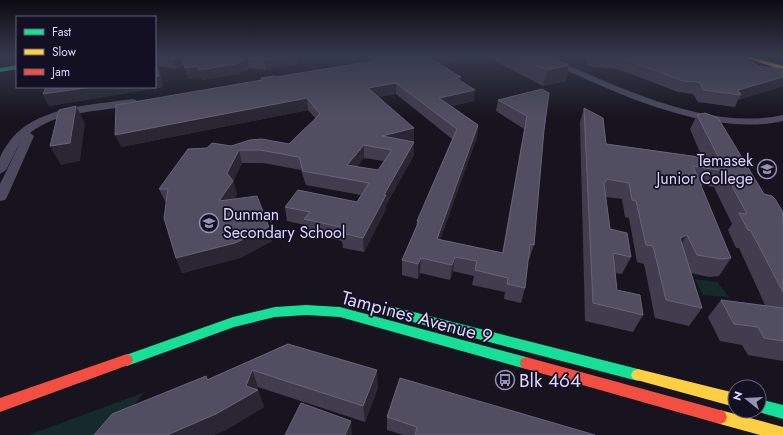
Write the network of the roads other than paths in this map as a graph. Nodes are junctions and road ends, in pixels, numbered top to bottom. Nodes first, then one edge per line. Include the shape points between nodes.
1 (586, 76) edge
2 (144, 100) edge
3 (101, 108) junction
4 (783, 118) edge
5 (0, 170) edge
6 (0, 196) edge
7 (382, 309) dead end
8 (727, 398) edge
9 (0, 406) edge
10 (767, 408) edge
11 (783, 412) edge
12 (783, 434) edge

1 - 4 street via 643,101 672,110 736,120
2 - 3 street
3 - 5 street via 59,116 27,130 16,140
3 - 6 street via 64,117 34,130 26,138
7 - 8 main road, Tampines Avenue 9
9 - 12 main road, Tampines Avenue 9 via 233,322 275,312 306,310 340,312
10 - 11 main road

